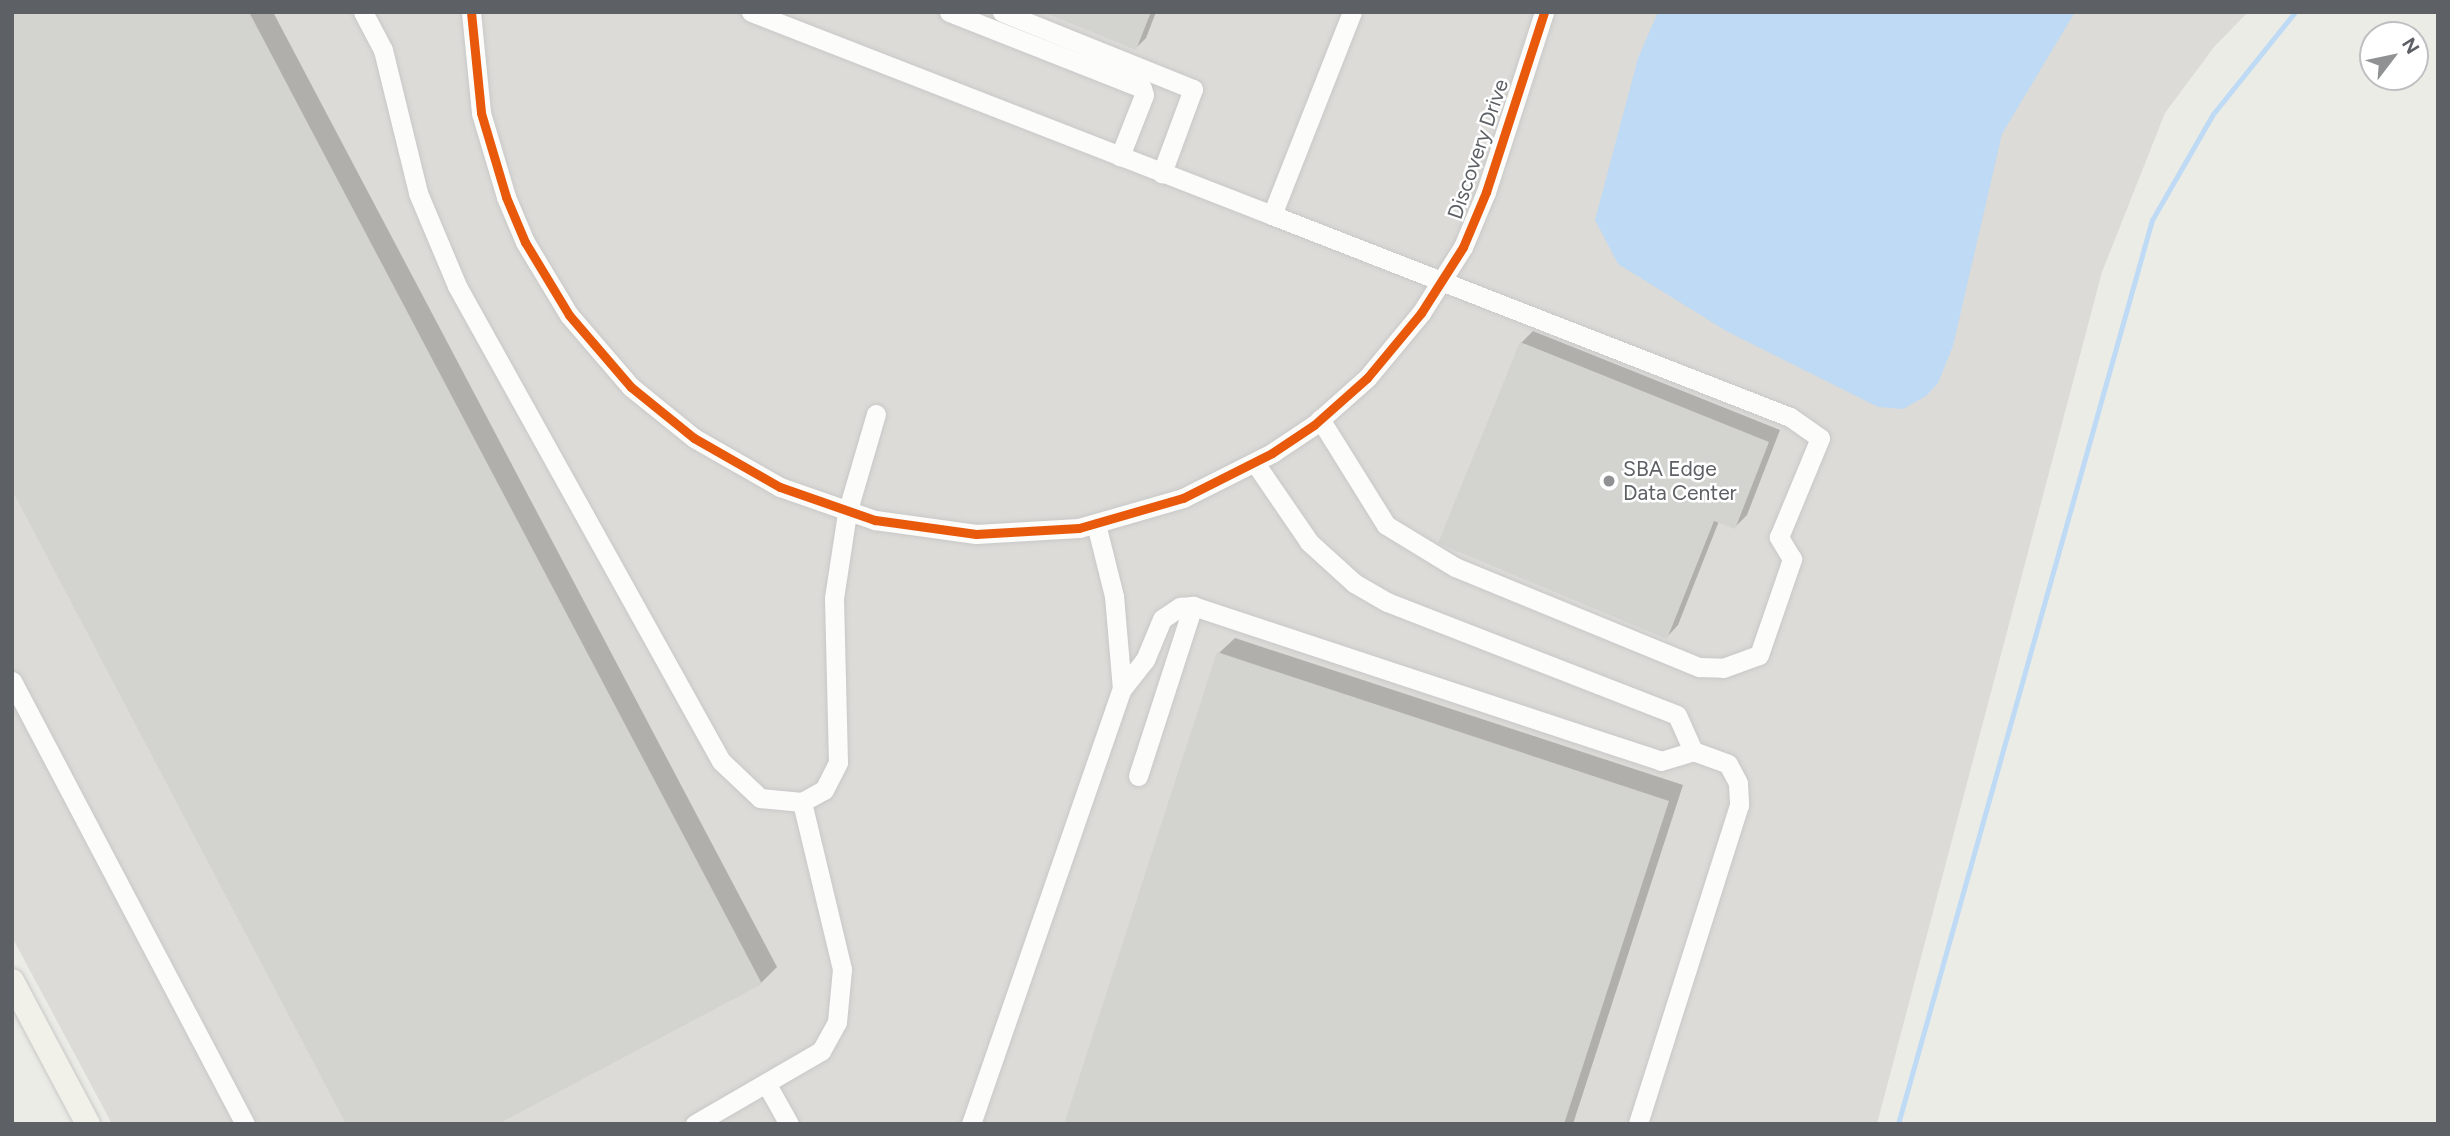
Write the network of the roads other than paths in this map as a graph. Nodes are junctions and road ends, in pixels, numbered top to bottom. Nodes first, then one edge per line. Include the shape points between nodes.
1 (363, 12) edge
2 (471, 12) edge
3 (751, 12) edge
4 (949, 12) edge
5 (1002, 12) edge
6 (1352, 12) edge
7 (1544, 12) edge
8 (1120, 156) junction
9 (1161, 173) junction
10 (1272, 215) junction
11 (1441, 283) junction
12 (876, 414) dead end
13 (1320, 419) junction
14 (1255, 463) junction
15 (847, 513) junction
16 (1096, 524) junction
17 (1193, 606) junction
18 (12, 681) edge
19 (1122, 689) junction
20 (1693, 751) junction
21 (1138, 776) dead end
22 (802, 802) junction
23 (12, 981) edge
24 (766, 1083) junction
25 (88, 1124) edge
26 (245, 1124) edge
27 (695, 1124) edge
28 (789, 1124) edge
29 (971, 1124) edge
30 (1638, 1124) edge

1 - 22 street via 383,50 418,193 457,286 721,761 760,798
2 - 15 street, Discovery Drive via 481,113 498,173 525,242 569,315 631,387 694,438 780,487
3 - 8 street
4 - 8 street via 1142,88 1144,95
5 - 9 street via 1193,89
6 - 10 street
7 - 11 street, Discovery Drive via 1486,192
8 - 9 street
9 - 10 street
10 - 11 street
11 - 13 street, Discovery Drive via 1396,347
11 - 13 street via 1790,417 1820,438 1779,537 1792,559 1759,655 1723,668 1699,667 1455,567 1386,525
12 - 15 street
13 - 14 street, Discovery Drive
14 - 16 street, Discovery Drive via 1183,498
14 - 20 street via 1309,542 1354,583 1387,602 1677,715
15 - 16 street, Discovery Drive via 976,534
15 - 22 street via 834,598 838,762 824,790
16 - 19 street via 1114,596
17 - 19 street via 1180,607 1162,619 1145,660
17 - 20 street via 1661,761
17 - 21 street
18 - 26 street
19 - 29 street
20 - 30 street via 1728,764 1738,783 1739,805
22 - 24 street via 842,969 837,1022 821,1051
23 - 25 main road
24 - 27 street
24 - 28 street

